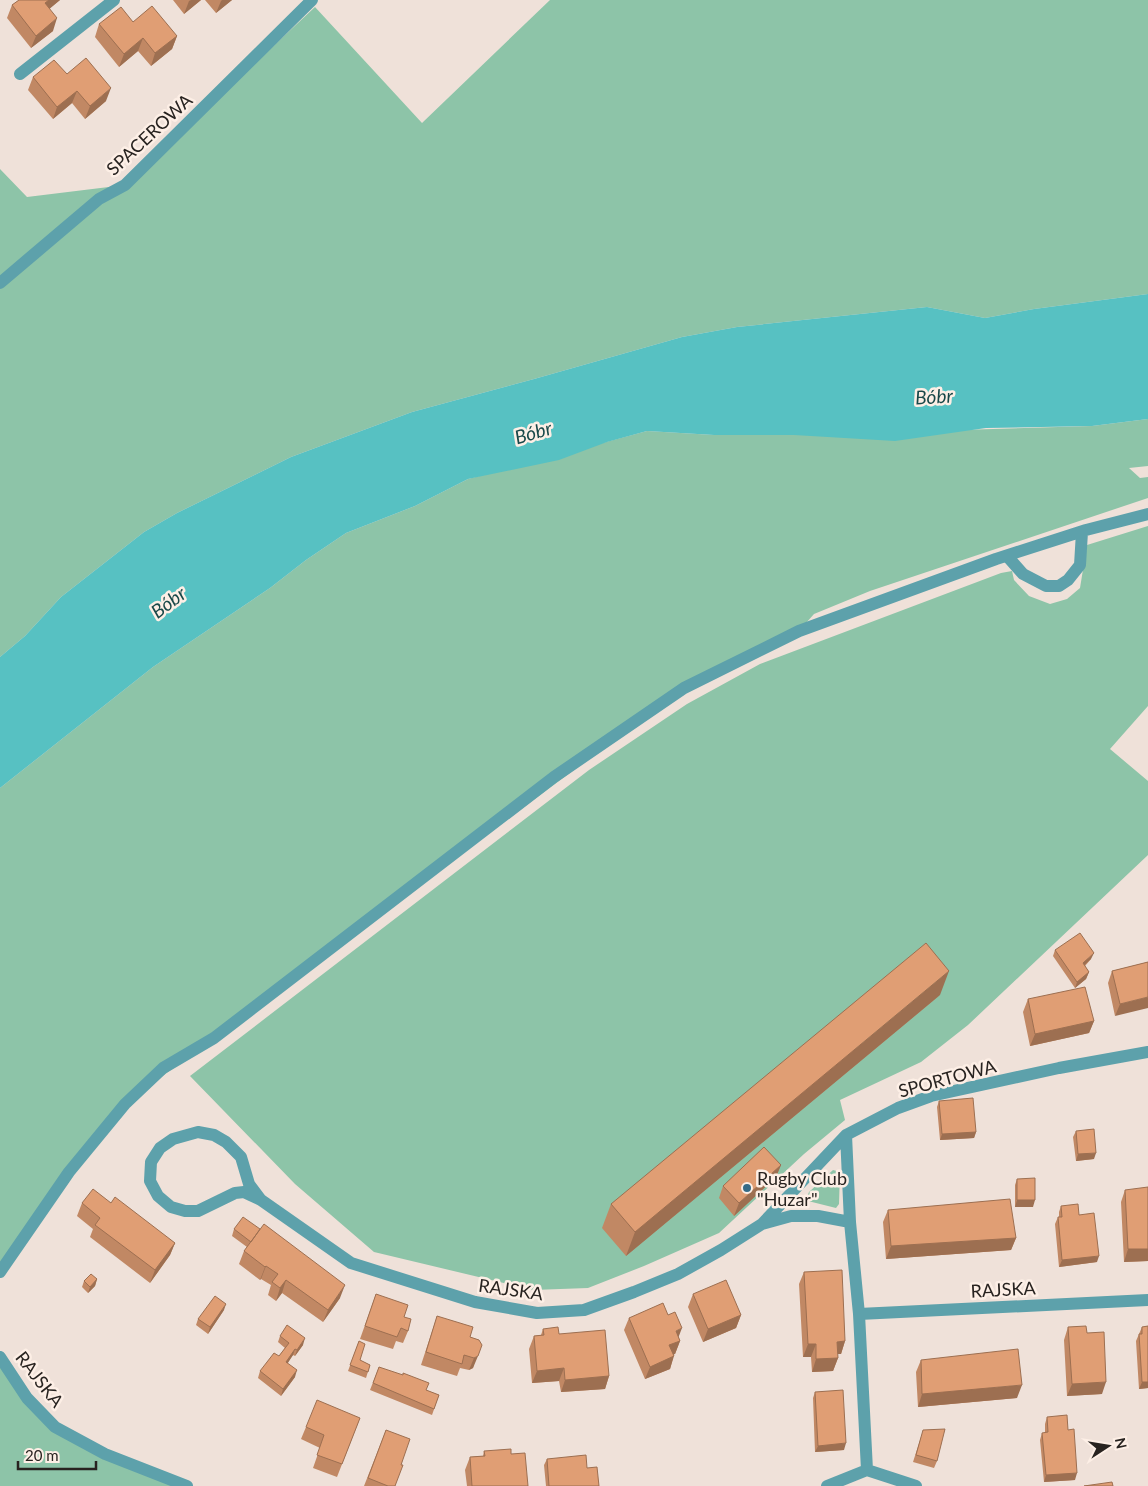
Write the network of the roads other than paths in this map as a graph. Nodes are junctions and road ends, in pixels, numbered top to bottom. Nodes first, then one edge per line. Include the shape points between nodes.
1 (114, 0) edge
2 (306, 2) edge
3 (20, 74) dead end
4 (0, 283) edge
5 (1148, 514) edge
6 (1082, 532) junction
7 (1007, 556) junction
8 (1148, 1052) edge
9 (846, 1135) junction
10 (261, 1200) junction
11 (850, 1222) junction
12 (762, 1224) junction
13 (0, 1272) edge
14 (1148, 1300) edge
15 (860, 1314) junction
16 (0, 1357) edge
17 (867, 1470) junction
18 (187, 1486) edge
19 (827, 1486) edge
20 (916, 1486) edge

1 - 3 street
2 - 4 street, SPACEROWA via 125,184 99,199
5 - 6 street
6 - 7 street
6 - 7 street via 1080,565 1068,580 1058,586 1046,586 1023,574
7 - 13 street via 799,631 684,688 554,777 214,1038 163,1068 124,1104
8 - 9 street, SPORTOWA via 932,1096 898,1108
9 - 11 street
9 - 12 street, RAJSKA
10 - 10 street, RAJSKA via 244,1192 235,1192 198,1211 172,1207 158,1196 150,1181 151,1162 160,1148 174,1138 198,1132 214,1135 241,1157 249,1184
10 - 12 street, RAJSKA via 351,1263 475,1302 537,1313 584,1310 634,1292 678,1274
11 - 12 street, RAJSKA via 818,1216 791,1216
11 - 15 street
14 - 15 street, RAJSKA
15 - 17 street
16 - 18 street, RAJSKA via 27,1398 55,1427 105,1454
17 - 19 street
17 - 20 street

